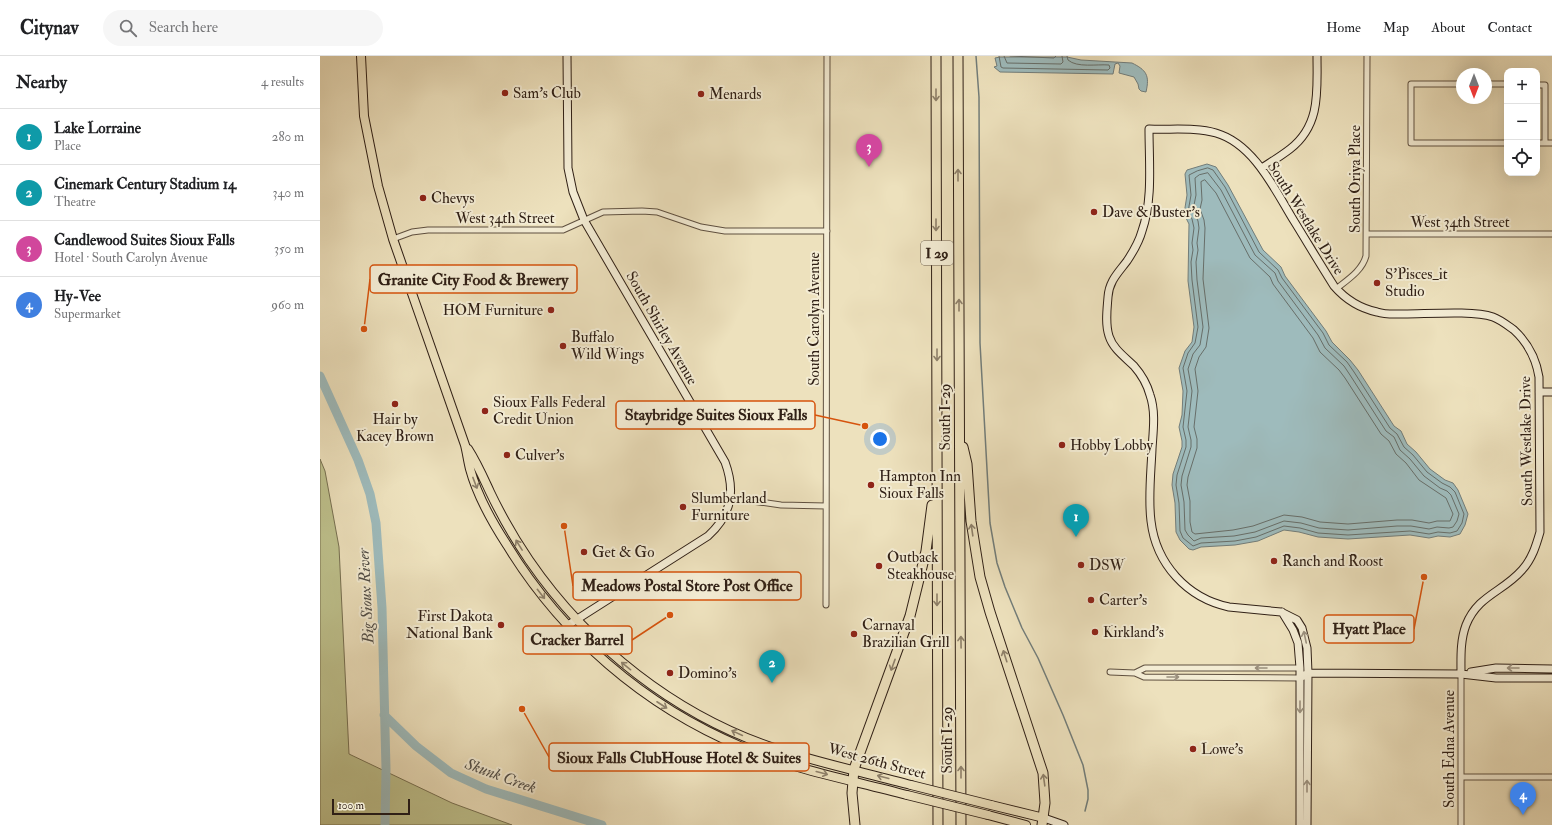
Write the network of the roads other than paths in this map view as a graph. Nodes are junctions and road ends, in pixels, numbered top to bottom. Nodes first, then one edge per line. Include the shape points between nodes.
1 (361, 56) edge
2 (567, 56) edge
3 (827, 56) edge
4 (936, 56) edge
5 (958, 56) edge
6 (963, 56) edge
7 (1317, 56) edge
8 (1367, 56) edge
9 (1456, 84) edge
10 (1492, 84) edge
11 (1504, 84) edge
12 (958, 85) junction
13 (1540, 85) edge
14 (1504, 143) edge
15 (1540, 143) edge
16 (1545, 143) junction
17 (1552, 143) edge
18 (1262, 168) junction
19 (584, 220) junction
20 (826, 230) junction
21 (1367, 234) junction
22 (1552, 234) edge
23 (393, 239) junction
24 (1336, 289) junction
25 (1539, 392) junction
26 (1552, 392) edge
27 (959, 428) junction
28 (466, 445) junction
29 (937, 450) junction
30 (731, 498) junction
31 (826, 506) junction
32 (826, 606) dead end
33 (1282, 612) junction
34 (577, 620) junction
35 (568, 625) junction
36 (1300, 668) junction
37 (1552, 668) edge
38 (1110, 672) dead end
39 (1134, 673) junction
40 (1308, 674) junction
41 (1461, 674) junction
42 (1300, 678) junction
43 (1552, 678) edge
44 (854, 769) junction
45 (1461, 777) junction
46 (1552, 777) edge
47 (852, 780) junction
48 (1043, 822) edge
49 (855, 825) edge
50 (938, 825) edge
51 (961, 825) edge
52 (1026, 825) edge
53 (1064, 825) edge
54 (1300, 825) edge
55 (1307, 825) edge
56 (1461, 825) edge

1 - 23 main road via 369,146
2 - 19 street, South Shirley Avenue via 568,168 573,192
3 - 20 street, South Carolyn Avenue
4 -> 29 highway, South I-29 / I 29
5 - 12 highway, South I-29 / I 29
6 - 12 highway
7 - 18 street via 1316,106 1308,128 1289,150
8 - 21 street, South Oriya Place
9 - 14 street via 1411,84 1411,143
10 - 11 street
27 -> 12 highway, South I-29 / I 29
13 - 16 street via 1545,85
15 - 16 street
16 - 17 street
18 - 24 street, South Westlake Drive
18 - 33 street, South Westlake Drive via 1232,139 1217,133 1203,130 1149,129 1149,198 1146,217 1137,244 1109,287 1107,330 1112,343 1141,375 1151,396 1151,515 1154,537 1160,554 1172,574 1200,596 1217,604
19 - 20 street, West 34th Street via 603,212 642,211 657,212 725,232
19 - 23 street, West 34th Street via 563,230 428,230 412,232
19 - 30 street, South Shirley Avenue via 726,462
20 - 31 street, South Carolyn Avenue
21 - 22 street, West 34th Street
21 - 24 street, South Oriya Place via 1364,263
23 - 28 main road
24 - 25 street, South Westlake Drive via 1353,303 1378,313 1476,314 1492,317 1506,324 1530,349 1537,364
25 - 26 street
25 - 41 street, South Westlake Drive via 1540,532 1536,548 1519,573 1488,596 1472,613 1463,635
48 -> 27 highway via 1045,791 1041,766 980,576
51 -> 27 highway, South I-29 / I 29
34 -> 28 main road, West 26th Street via 543,580 521,548
28 -> 35 main road, West 26th Street via 475,483 501,535 526,575
29 -> 44 highway via 928,534 916,598
29 -> 50 highway, South I-29 / I 29
30 - 31 street via 778,504
30 - 34 street, South Shirley Avenue via 725,516 708,536
31 - 32 street, South Carolyn Avenue
33 - 36 street via 1298,643
40 -> 33 street via 1307,648 1302,628 1297,620
34 - 35 street, South Shirley Avenue
44 -> 34 main road, West 26th Street via 776,749 746,738 708,719 646,681 609,651
35 -> 47 main road, West 26th Street via 620,674 658,702 693,723 773,759
36 -> 39 street via 1145,668
36 - 40 street
36 - 42 street
37 -> 41 street via 1496,668
38 - 39 street
39 -> 42 street via 1144,677
40 - 41 street
40 - 42 street
55 -> 40 street
41 - 43 street via 1496,678
41 - 45 street, South Edna Avenue
42 -> 54 street
44 - 47 highway
48 -> 44 main road, West 26th Street, bridge via 991,805
45 - 46 street
45 - 56 street, South Edna Avenue
47 - 49 highway
47 - 52 main road, West 26th Street, bridge
48 - 53 street, West 26th Street

